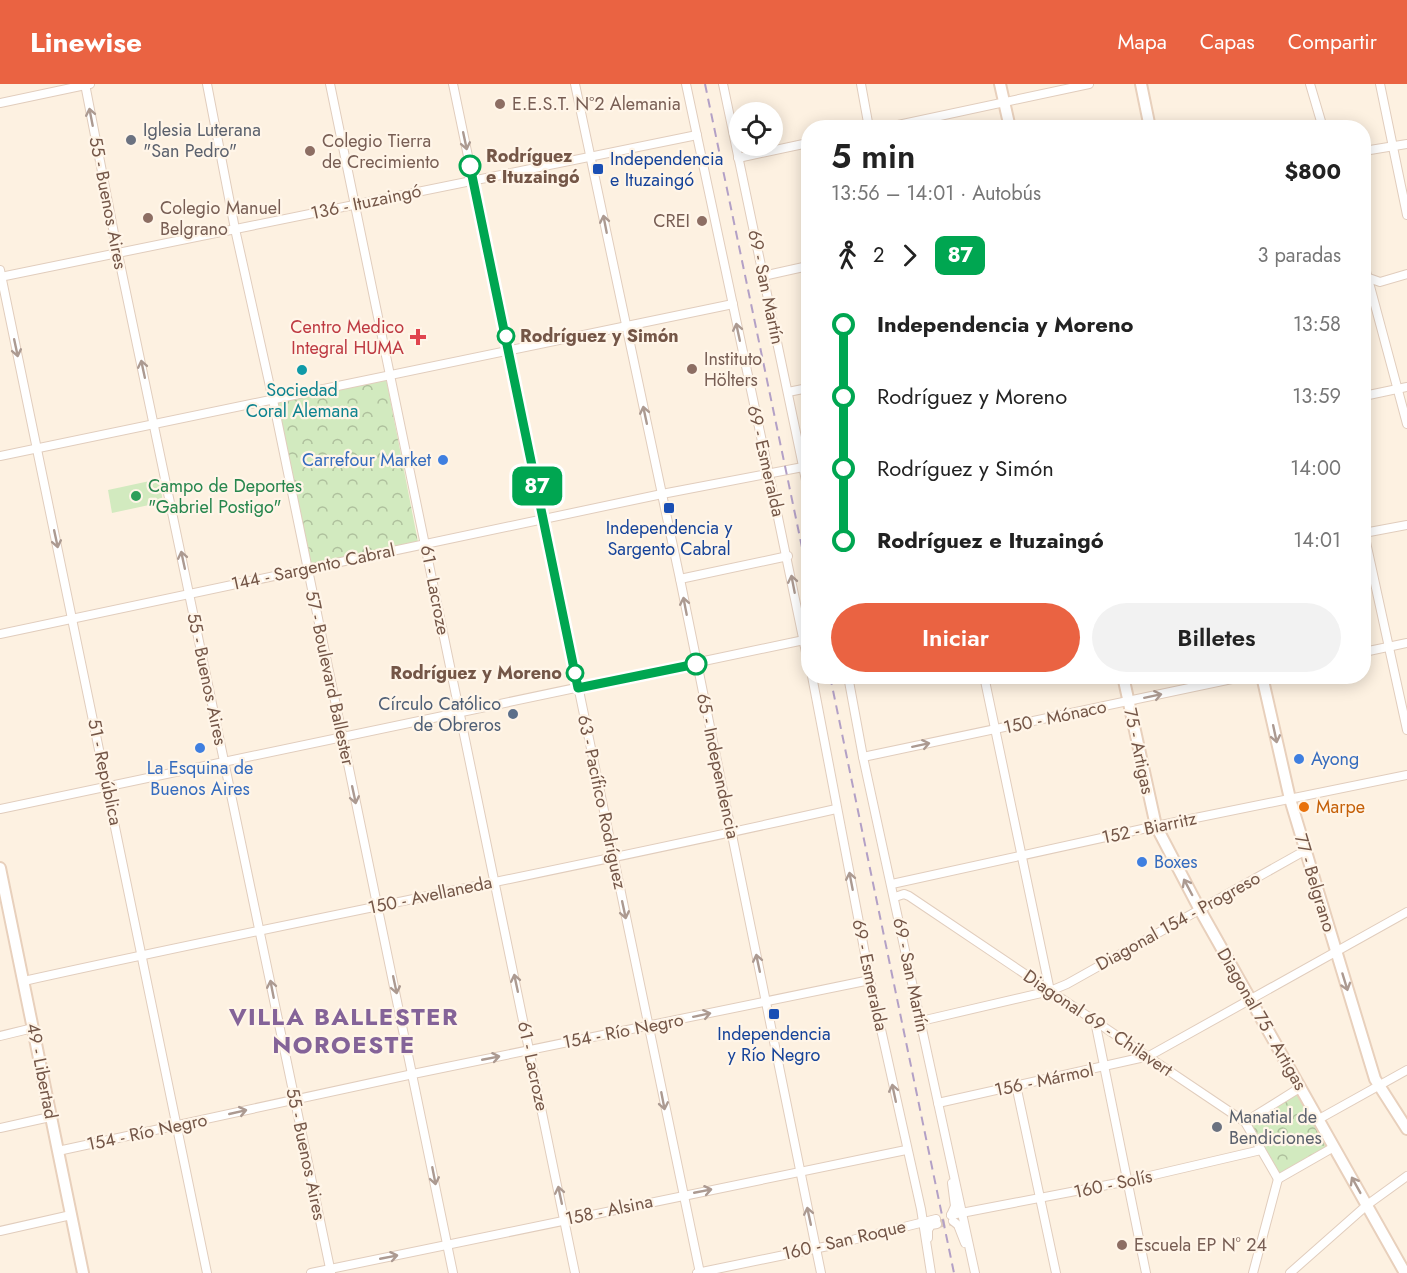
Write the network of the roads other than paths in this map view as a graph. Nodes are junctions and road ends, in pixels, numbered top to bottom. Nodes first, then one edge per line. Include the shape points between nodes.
1 (87, 84) edge
2 (207, 84) edge
3 (330, 84) edge
4 (453, 84) edge
5 (575, 84) edge
6 (686, 84) edge
7 (723, 84) edge
8 (861, 84) edge
9 (1000, 84) edge
10 (1089, 84) edge
11 (1141, 84) edge
12 (1310, 84) edge
13 (1380, 84) edge
14 (1004, 102) junction
15 (0, 103) edge
16 (868, 120) edge
17 (921, 120) edge
18 (1008, 120) edge
19 (1148, 120) edge
20 (1321, 120) edge
21 (697, 135) junction
22 (801, 144) edge
23 (1407, 144) edge
24 (1393, 146) junction
25 (1371, 150) edge
26 (591, 157) junction
27 (738, 158) junction
28 (473, 180) junction
29 (356, 205) junction
30 (1407, 215) edge
31 (235, 229) junction
32 (118, 254) junction
33 (801, 268) edge
34 (1407, 274) edge
35 (0, 275) edge
36 (763, 276) junction
37 (1371, 279) edge
38 (1371, 295) edge
39 (733, 304) junction
40 (626, 326) junction
41 (509, 350) junction
42 (391, 374) junction
43 (1407, 387) edge
44 (801, 389) edge
45 (1397, 389) junction
46 (788, 392) junction
47 (1371, 395) edge
48 (273, 400) junction
49 (1407, 424) edge
50 (155, 425) junction
51 (37, 448) junction
52 (0, 456) edge
53 (801, 457) edge
54 (801, 467) edge
55 (768, 473) junction
56 (662, 494) junction
57 (543, 519) junction
58 (1407, 525) edge
59 (1371, 532) edge
60 (425, 543) junction
61 (788, 556) junction
62 (1371, 565) edge
63 (308, 569) junction
64 (680, 579) junction
65 (190, 594) junction
66 (73, 618) junction
67 (801, 624) edge
68 (0, 634) edge
69 (801, 641) edge
70 (1407, 643) edge
71 (1389, 646) junction
72 (1371, 650) edge
73 (696, 664) junction
74 (813, 684) edge
75 (849, 684) edge
76 (986, 684) edge
77 (1125, 684) edge
78 (1208, 684) edge
79 (1264, 684) edge
80 (578, 688) junction
81 (1128, 701) junction
82 (459, 714) junction
83 (996, 729) junction
84 (1407, 730) edge
85 (342, 737) junction
86 (863, 757) junction
87 (225, 762) junction
88 (1407, 775) edge
89 (108, 786) junction
90 (1290, 799) junction
91 (0, 808) edge
92 (836, 809) junction
93 (1156, 826) junction
94 (731, 833) junction
95 (1305, 850) junction
96 (1022, 855) junction
97 (613, 856) junction
98 (0, 868) edge
99 (495, 882) junction
100 (892, 884) junction
101 (895, 897) junction
102 (378, 906) junction
103 (1200, 910) junction
104 (1407, 912) edge
105 (260, 930) junction
106 (1336, 951) junction
107 (143, 955) junction
108 (870, 980) junction
109 (24, 981) junction
110 (1050, 991) junction
111 (1250, 998) junction
112 (766, 1002) junction
113 (921, 1021) junction
114 (1095, 1021) junction
115 (648, 1026) junction
116 (33, 1028) junction
117 (0, 1036) edge
118 (530, 1050) junction
119 (1149, 1056) junction
120 (1103, 1067) junction
121 (1407, 1070) edge
122 (413, 1074) junction
123 (1016, 1085) junction
124 (1378, 1086) junction
125 (1301, 1087) junction
126 (294, 1099) junction
127 (938, 1103) junction
128 (51, 1117) junction
129 (1319, 1119) junction
130 (1245, 1122) junction
131 (178, 1126) junction
132 (0, 1128) edge
133 (1407, 1129) edge
134 (1334, 1147) junction
135 (906, 1150) junction
136 (1261, 1150) junction
137 (58, 1151) junction
138 (952, 1164) junction
139 (800, 1172) junction
140 (1407, 1176) edge
141 (1278, 1179) junction
142 (1128, 1181) junction
143 (682, 1195) junction
144 (1041, 1198) junction
145 (1367, 1205) junction
146 (963, 1212) junction
147 (71, 1215) junction
148 (952, 1218) junction
149 (565, 1219) junction
150 (921, 1221) junction
151 (0, 1231) edge
152 (448, 1245) junction
153 (817, 1248) junction
154 (974, 1264) junction
155 (330, 1271) edge
156 (930, 1271) edge
157 (83, 1273) edge
158 (207, 1273) edge
159 (311, 1273) edge
160 (453, 1273) edge
161 (575, 1273) edge
162 (698, 1273) edge
163 (821, 1273) edge
164 (975, 1273) edge
165 (1056, 1273) edge
166 (1146, 1273) edge
167 (1252, 1273) edge
168 (1290, 1273) edge
169 (1405, 1273) edge

1 - 15 street
32 -> 1 street, 55 - Buenos Aires
2 - 31 street, 57 - Boulevard Ballester
3 - 29 street, 61 - Lacroze
4 -> 28 street, 63 - Pacífico Rodríguez
5 - 26 street, 65 - Independencia
6 - 21 street, 69 - Esmeralda
7 - 27 street, 69 - San Martín
8 - 16 street
9 - 14 street
10 - 14 street
11 - 19 street
12 - 20 street
13 - 24 street
14 - 17 street
14 - 18 street
21 - 26 street, 136 - Ituzaingó
21 - 39 street, 69 - Esmeralda
22 - 27 street
23 - 24 street
24 - 25 street
24 - 30 street
26 - 28 street, 136 - Ituzaingó
40 -> 26 street, 65 - Independencia
27 - 36 street, 69 - San Martín
28 - 29 street, 136 - Ituzaingó
28 - 41 street, 63 - Pacífico Rodríguez
29 - 31 street, 136 - Ituzaingó
29 - 42 street, 61 - Lacroze
31 - 32 street, 136 - Ituzaingó
31 - 48 street, 57 - Boulevard Ballester
32 - 35 street, 136 - Ituzaingó
50 -> 32 street, 55 - Buenos Aires
33 - 36 street
34 - 37 street via 1380,282
35 -> 51 street, 51 - República
36 - 46 street, 69 - San Martín
38 - 45 street
39 - 40 street
55 -> 39 street, 69 - Esmeralda
40 - 41 street
56 -> 40 street, 65 - Independencia
41 - 42 street
41 - 57 street, 63 - Pacífico Rodríguez
42 - 48 street
42 - 60 street, 61 - Lacroze
43 - 45 street
44 - 46 street
45 - 47 street
45 - 49 street
46 - 53 street, 69 - San Martín
48 - 50 street
48 - 63 street, 57 - Boulevard Ballester
50 - 51 street
65 -> 50 street, 55 - Buenos Aires
51 - 52 street
51 -> 66 street, 51 - República
54 - 55 street, 144 - Sargento Cabral
55 - 56 street, 144 - Sargento Cabral
55 - 61 street, 69 - Esmeralda
56 - 57 street, 144 - Sargento Cabral
56 - 64 street, 65 - Independencia
57 - 60 street, 144 - Sargento Cabral
57 - 80 street, 63 - Pacífico Rodríguez
58 - 59 street
60 - 63 street, 144 - Sargento Cabral
60 - 82 street, 61 - Lacroze
61 - 64 street
67 -> 61 street, 69 - Esmeralda
62 - 71 street
63 - 65 street, 144 - Sargento Cabral
63 - 85 street, 57 - Boulevard Ballester
73 -> 64 street, 65 - Independencia
65 - 66 street, 144 - Sargento Cabral
65 - 87 street, 55 - Buenos Aires
66 - 68 street, 144 - Sargento Cabral
66 - 89 street, 51 - República
69 - 73 street
70 - 71 street
71 - 72 street
71 - 84 street
73 - 80 street
73 - 94 street, 65 - Independencia
74 - 92 street, 69 - Esmeralda
75 - 86 street, 69 - San Martín
76 - 83 street
77 - 81 street, 75 - Artigas
81 -> 78 street, 150 - Mónaco
79 -> 90 street, 77 - Belgrano
80 - 82 street
80 - 97 street, 63 - Pacífico Rodríguez
81 - 83 street, 150 - Mónaco
81 - 93 street, 75 - Artigas
82 - 85 street
82 - 99 street, 61 - Lacroze
86 -> 83 street, 150 - Mónaco
83 - 96 street
85 - 87 street
85 -> 102 street, 57 - Boulevard Ballester
86 - 100 street, 69 - San Martín
87 - 89 street
87 - 105 street, 55 - Buenos Aires
88 - 90 street, 152 - Biarritz
89 - 91 street
89 - 107 street, 51 - República
90 - 93 street, 152 - Biarritz
90 - 95 street, 77 - Belgrano
92 - 94 street, 150 - Avellaneda
108 -> 92 street, 69 - Esmeralda
93 - 96 street, 152 - Biarritz
103 -> 93 street, Diagonal 75 - Artigas
94 - 97 street, 150 - Avellaneda
112 -> 94 street, 65 - Independencia
95 - 103 street, Diagonal 154 - Progreso
95 - 106 street, 77 - Belgrano
96 - 100 street, 152 - Biarritz
96 - 110 street
97 - 99 street, 150 - Avellaneda
97 -> 115 street, 63 - Pacífico Rodríguez
98 - 109 street, 49 - Libertad
99 - 102 street, 150 - Avellaneda
118 -> 99 street, 61 - Lacroze
100 - 101 street, 69 - San Martín
101 - 110 street, Diagonal 69 - Chilavert via 909,896
101 - 113 street, 69 - San Martín
102 - 105 street, 150 - Avellaneda
102 -> 122 street, 57 - Boulevard Ballester
103 - 110 street, Diagonal 154 - Progreso
103 - 111 street, Diagonal 75 - Artigas
104 - 106 street, 156 - Mármol
105 - 107 street, 150 - Avellaneda
126 -> 105 street, 55 - Buenos Aires
106 - 111 street, 156 - Mármol
106 -> 124 street, 77 - Belgrano
107 - 109 street, 150 - Avellaneda
107 - 131 street, 51 - República
108 - 112 street, 154 - Río Negro
135 -> 108 street, 69 - Esmeralda
109 - 116 street, 49 - Libertad
110 - 113 street, Diagonal 154 - Progreso
110 - 114 street, Diagonal 69 - Chilavert
111 - 119 street, 156 - Mármol
111 - 125 street, Diagonal 75 - Artigas
115 -> 112 street, 154 - Río Negro
112 - 139 street, 65 - Independencia
113 - 127 street, 69 - San Martín
114 - 119 street, Diagonal 69 - Chilavert
114 - 120 street
115 - 118 street, 154 - Río Negro
115 -> 143 street, 63 - Pacífico Rodríguez
116 - 117 street
116 - 128 street, 49 - Libertad
122 -> 118 street, 154 - Río Negro
149 -> 118 street, 61 - Lacroze
119 - 120 street, 156 - Mármol
119 - 130 street, Diagonal 69 - Chilavert
120 - 123 street, 156 - Mármol
120 - 142 street
121 - 124 street
122 - 126 street, 154 - Río Negro
122 -> 152 street, 57 - Boulevard Ballester
123 - 127 street, 156 - Mármol
123 - 144 street
124 - 129 street
124 - 133 street, 77 - Belgrano
125 - 129 street, Diagonal 75 - Artigas
125 - 130 street
131 -> 126 street, 154 - Río Negro
126 - 155 street, 55 - Buenos Aires
127 - 138 street, 69 - San Martín
128 - 132 street
128 - 137 street, 49 - Libertad
129 - 134 street, Diagonal 75 - Artigas
130 - 136 street, Diagonal 69 - Chilavert
131 - 137 street, 154 - Río Negro
131 - 158 street, 51 - República
134 - 141 street
145 -> 134 street, Diagonal 75 - Artigas
135 - 139 street, 158 - Alsina
135 - 150 street, 69 - Esmeralda
136 - 141 street, Diagonal 69 - Chilavert
136 - 142 street, 160 - Solís
137 - 147 street, 49 - Libertad
138 - 146 street, 69 - San Martín
138 - 148 street
143 -> 139 street, 158 - Alsina
153 -> 139 street, 65 - Independencia
140 - 145 street
141 - 167 street
142 - 144 street, 160 - Solís
142 - 166 street
143 - 149 street, 158 - Alsina
143 - 162 street, 63 - Pacífico Rodríguez
144 - 146 street, 160 - Solís
144 - 165 street
145 - 168 street
145 - 169 street, Diagonal 75 - Artigas
146 - 148 street, 160 - Solís
146 - 154 street, 69 - San Martín
147 - 151 street
147 - 157 street, 49 - Libertad
148 - 154 street
149 - 152 street, 158 - Alsina
149 - 161 street, 61 - Lacroze
150 - 153 street, 160 - San Roque
150 - 156 street, 69 - Esmeralda
150 - 156 street, 160 - San Roque via 936,1221 928,1230 933,1259
155 -> 152 street, 158 - Alsina
152 - 160 street, 57 - Boulevard Ballester
153 - 162 street, 160 - San Roque
153 - 163 street, 65 - Independencia
154 - 164 street, 69 - San Martín
155 - 159 street, 158 - Alsina

